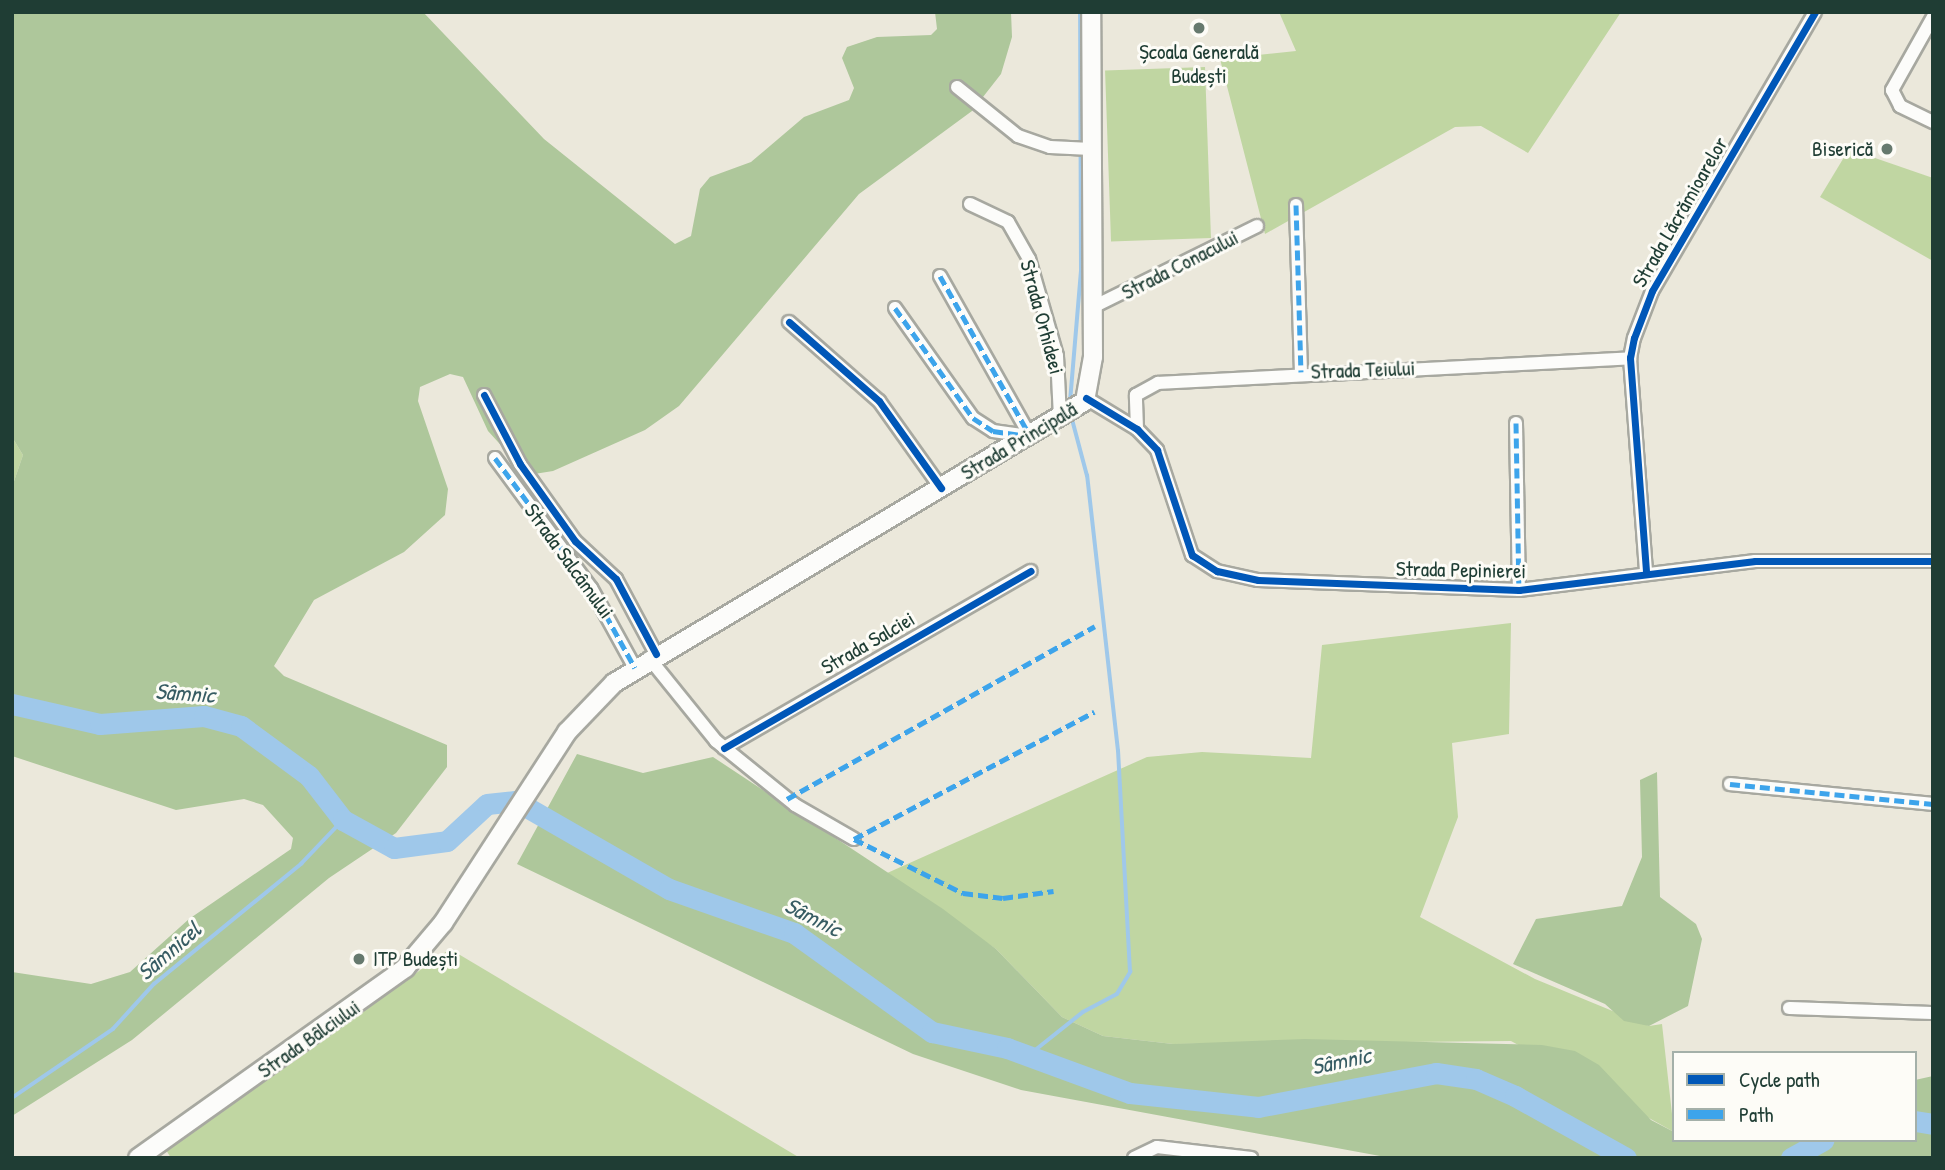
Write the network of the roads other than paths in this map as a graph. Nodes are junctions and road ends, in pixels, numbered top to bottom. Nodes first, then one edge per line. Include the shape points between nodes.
1 (1091, 12) edge
2 (1815, 12) edge
3 (1933, 17) edge
4 (957, 87) dead end
5 (1933, 122) edge
6 (1089, 149) junction
7 (970, 204) dead end
8 (1296, 205) dead end
9 (1256, 226) dead end
10 (940, 276) dead end
11 (1098, 306) junction
12 (895, 307) dead end
13 (789, 322) dead end
14 (1630, 358) junction
15 (1301, 372) junction
16 (484, 395) dead end
17 (1084, 401) junction
18 (1062, 417) junction
19 (1516, 424) dead end
20 (1137, 429) junction
21 (1030, 436) junction
22 (495, 458) dead end
23 (941, 488) junction
24 (1933, 561) edge
25 (1031, 571) dead end
26 (1646, 571) junction
27 (1519, 590) junction
28 (647, 660) junction
29 (724, 748) junction
30 (538, 775) joint
31 (1730, 784) dead end
32 (1933, 804) edge
33 (854, 839) dead end
34 (1789, 1008) dead end
35 (1933, 1013) edge
36 (1137, 1155) edge
37 (138, 1158) edge
38 (1251, 1158) edge

1 - 6 main road, Strada Principală
2 - 14 street, Strada Lăcrămioarelor via 1652,291
3 - 5 street via 1892,94
4 - 6 street via 1018,136
6 - 11 main road, Strada Principală
7 - 18 street, Strada Orhideei via 1007,222 1029,259 1057,356
8 - 15 street
9 - 11 street, Strada Conacului
10 - 21 street
11 - 17 main road, Strada Principală
12 - 21 street via 973,418 993,431
13 - 23 street via 878,401
14 - 15 street, Strada Teiului
14 - 26 street, Strada Lăcrămioarelor
15 - 20 street, Strada Teiului via 1144,386 1136,395
16 - 28 street via 520,464 575,541 616,579
17 - 18 main road, Strada Principală
17 - 20 street, Strada Pepinierei
18 - 21 main road, Strada Principală
19 - 27 street
20 - 27 street, Strada Pepinierei via 1167,468 1192,555 1210,568 1278,584
21 - 23 main road, Strada Principală
22 - 28 street, Strada Salcâmului
23 - 28 main road, Strada Principală
24 - 26 street, Strada Pepinierei via 1864,556
25 - 29 street, Strada Salciei
26 - 27 street, Strada Pepinierei
28 - 29 street
28 - 30 main road, Strada Principală via 579,716
29 - 33 street via 794,805
30 - 37 main road, Strada Bâlciului via 422,950 383,986
31 - 32 street
34 - 35 street
36 - 38 street via 1157,1147

